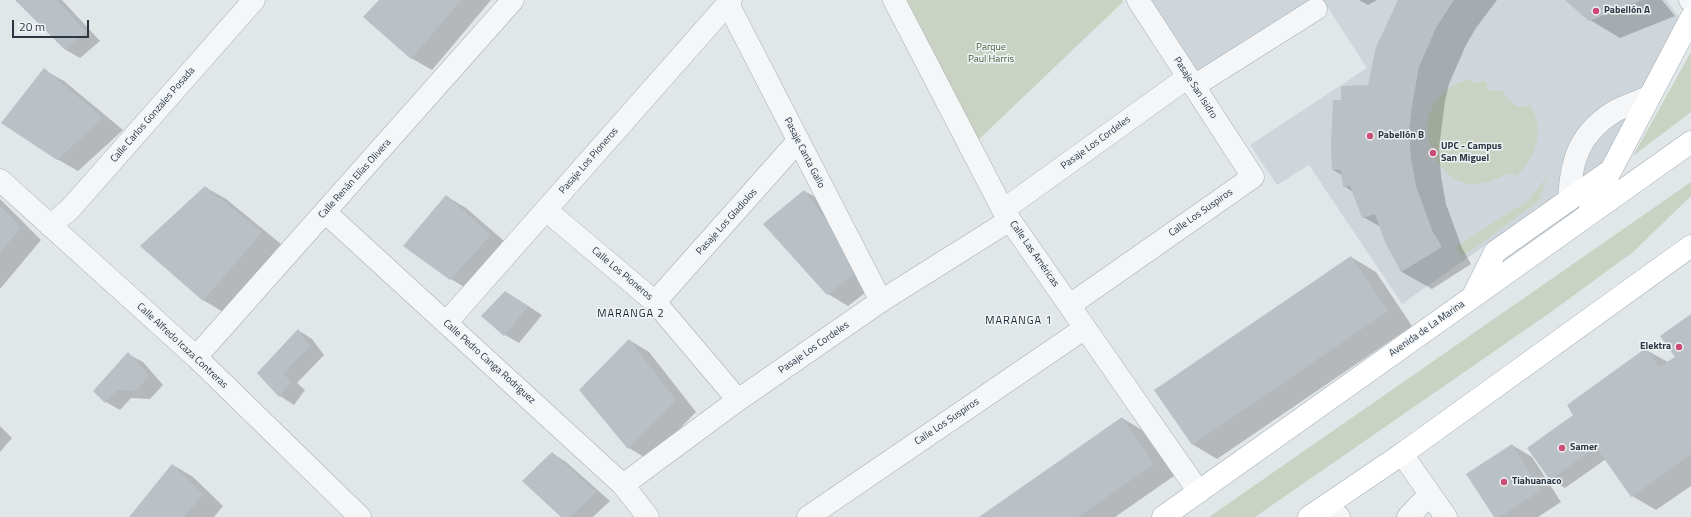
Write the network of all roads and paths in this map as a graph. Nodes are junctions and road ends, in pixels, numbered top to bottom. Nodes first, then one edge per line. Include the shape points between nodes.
1 (254, 0) edge
2 (513, 0) edge
3 (894, 0) edge
4 (1138, 0) edge
5 (730, 2) edge
6 (1316, 9) dead end
7 (1691, 18) edge
8 (1191, 82) junction
9 (1649, 97) junction
10 (798, 141) junction
11 (1691, 142) edge
12 (1611, 170) junction
13 (1253, 177) joint
14 (0, 180) edge
15 (1569, 200) junction
16 (546, 210) junction
17 (325, 212) junction
18 (1007, 215) junction
19 (1587, 215) junction
20 (50, 226) junction
21 (1691, 246) edge
22 (1472, 297) junction
23 (881, 301) junction
24 (656, 302) junction
25 (1070, 305) junction
26 (446, 323) junction
27 (1085, 328) junction
28 (196, 357) junction
29 (738, 400) junction
30 (1402, 454) junction
31 (623, 485) junction
32 (1199, 492) junction
33 (1430, 494) junction
34 (1333, 511) edge
35 (360, 517) edge
36 (648, 517) edge
37 (808, 517) edge
38 (1164, 517) edge
39 (1309, 517) edge
40 (1408, 517) edge
41 (1446, 517) edge

1 - 20 street, Calle Carlos Gonzales Posada via 70,209
2 - 17 street, Calle Renán Elías Olivera
3 - 18 street, Calle Las Américas
4 - 8 street, Pasaje San Isidro
5 - 10 street, Pasaje Canta Gallo
5 - 16 street, Pasaje Los Pioneros
6 - 8 street, Pasaje Los Cordeles
7 - 9 main road
8 - 13 street, Pasaje San Isidro
8 - 18 street, Pasaje Los Cordeles
9 - 12 main road
9 - 15 street via 1613,112 1587,134 1574,160
10 - 23 street, Pasaje Canta Gallo
10 - 24 street, Pasaje Los Gladiolos
11 - 19 main road, Avenida de La Marina
12 - 15 main road
12 - 19 main road
13 - 25 street, Calle Los Suspiros
14 - 20 street, Calle Alfredo Icaza Contreras
15 - 22 main road via 1495,252
16 - 24 street, Calle Los Pioneros
16 - 26 street, Pasaje Los Pioneros
17 - 26 street, Calle Pedro Canga Rodríguez
17 - 28 street, Calle Renán Elías Olivera
18 - 23 street, Pasaje Los Cordeles
18 - 25 street, Calle Las Américas
19 - 22 main road, Avenida de La Marina
20 - 28 street, Calle Alfredo Icaza Contreras
21 - 30 main road
22 - 32 main road, Avenida de La Marina
23 - 29 street, Pasaje Los Cordeles
24 - 29 street, Calle Los Pioneros
25 - 27 street, Calle Las Américas
26 - 31 street, Calle Pedro Canga Rodríguez
27 - 32 street, Calle Las Américas
27 - 37 street, Calle Los Suspiros
28 - 35 street, Calle Alfredo Icaza Contreras
29 - 31 street, Pasaje Los Cordeles
30 - 33 street
30 - 34 main road
31 - 36 street, Calle Pedro Canga Rodríguez
32 - 38 main road, Avenida de La Marina
33 - 40 street
33 - 41 street
34 - 39 main road

